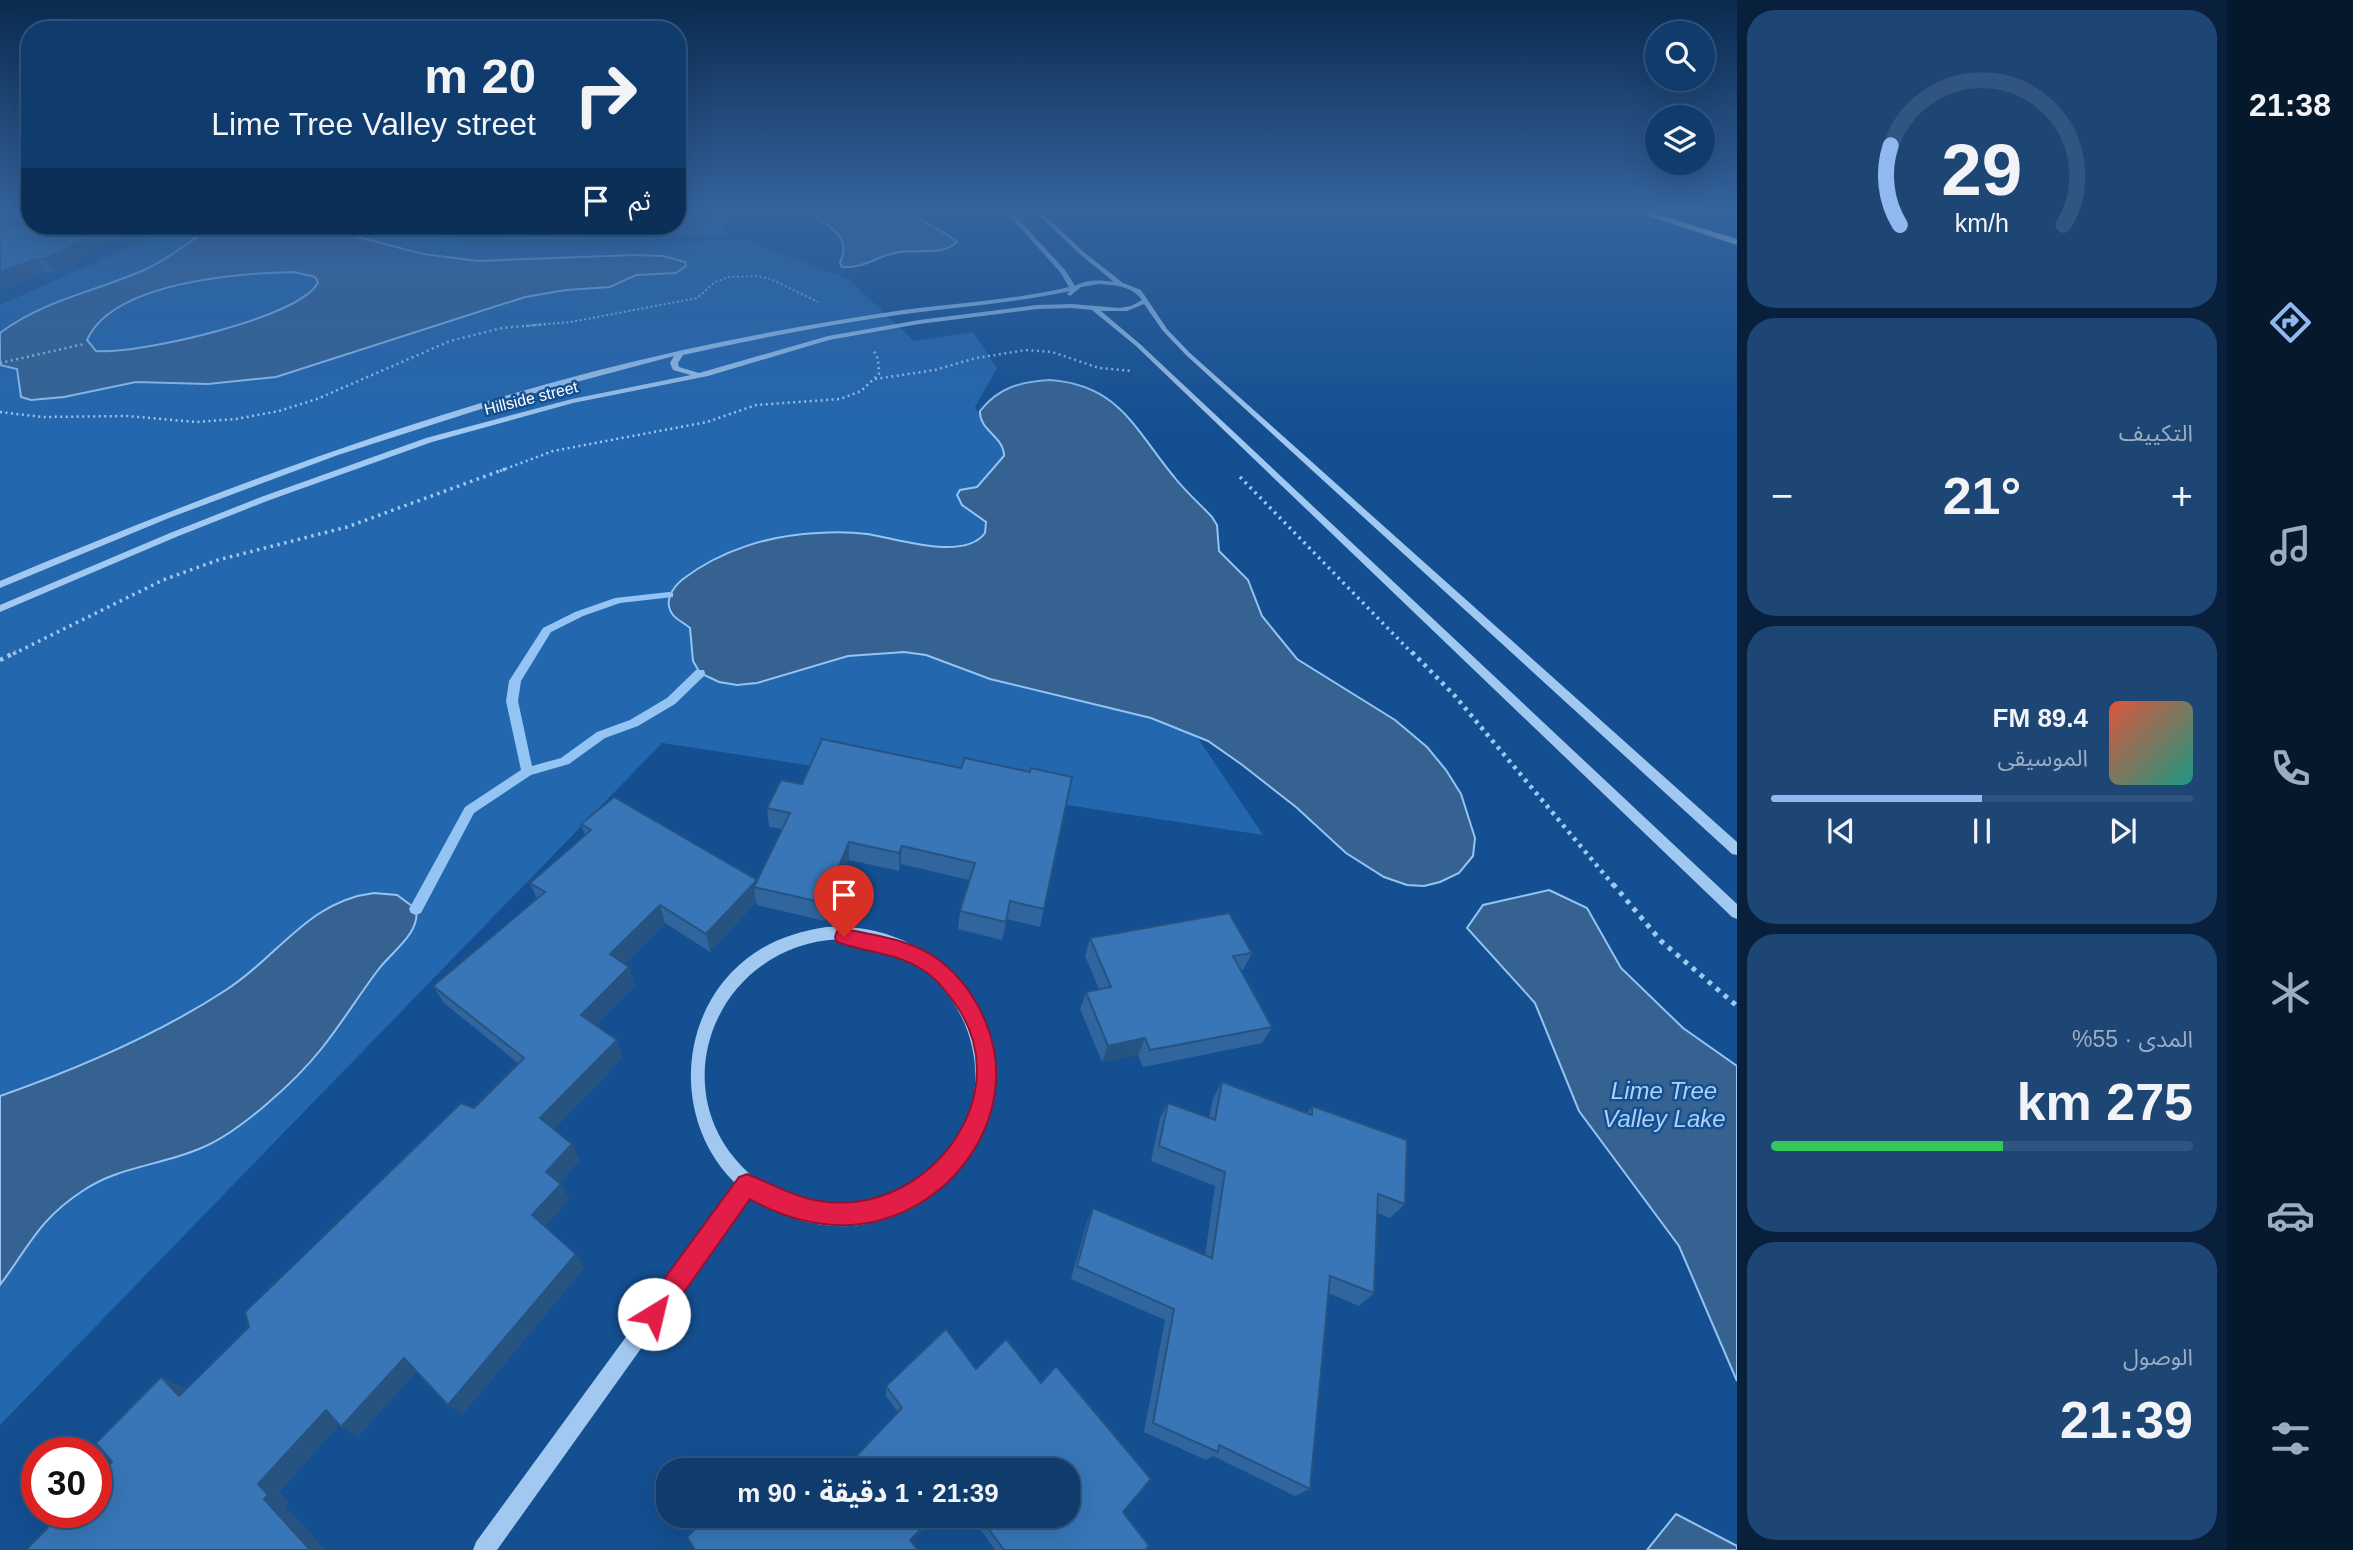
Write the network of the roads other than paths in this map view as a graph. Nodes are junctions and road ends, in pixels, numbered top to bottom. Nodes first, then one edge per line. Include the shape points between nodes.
1 (1070, 283) edge
2 (1087, 283) edge
3 (1099, 283) edge
4 (1121, 284) joint
5 (1073, 288) junction
6 (1144, 301) junction
7 (1094, 308) junction
8 (680, 353) junction
9 (705, 374) junction
10 (0, 585) edge
11 (0, 609) edge
12 (1737, 850) edge
13 (1737, 913) edge
14 (747, 1185) junction
15 (484, 1550) edge

1 - 5 street
2 - 5 street, Hillside street
3 - 4 street, Hillside street
4 - 6 street via 1139,291
5 - 7 street via 1070,297
5 - 8 street, Hillside street via 830,324
6 - 7 street, Hillside street via 1131,308
6 - 12 street via 1173,340 1241,404
7 - 9 street, Hillside street via 1037,307 895,325 828,338
7 - 13 street
8 - 9 street via 676,368
8 - 10 street, Hillside street via 486,405 342,451
9 - 11 street, Hillside street via 572,401 429,440 218,517
14 - 14 street via 779,1202 816,1212 853,1213 891,1204 925,1187 953,1164 972,1135 984,1103 987,1070 983,1039 954,985 931,964 904,950 875,940 844,937 784,948 732,982 699,1035 692,1066 694,1098 704,1131 721,1160
14 - 15 street

